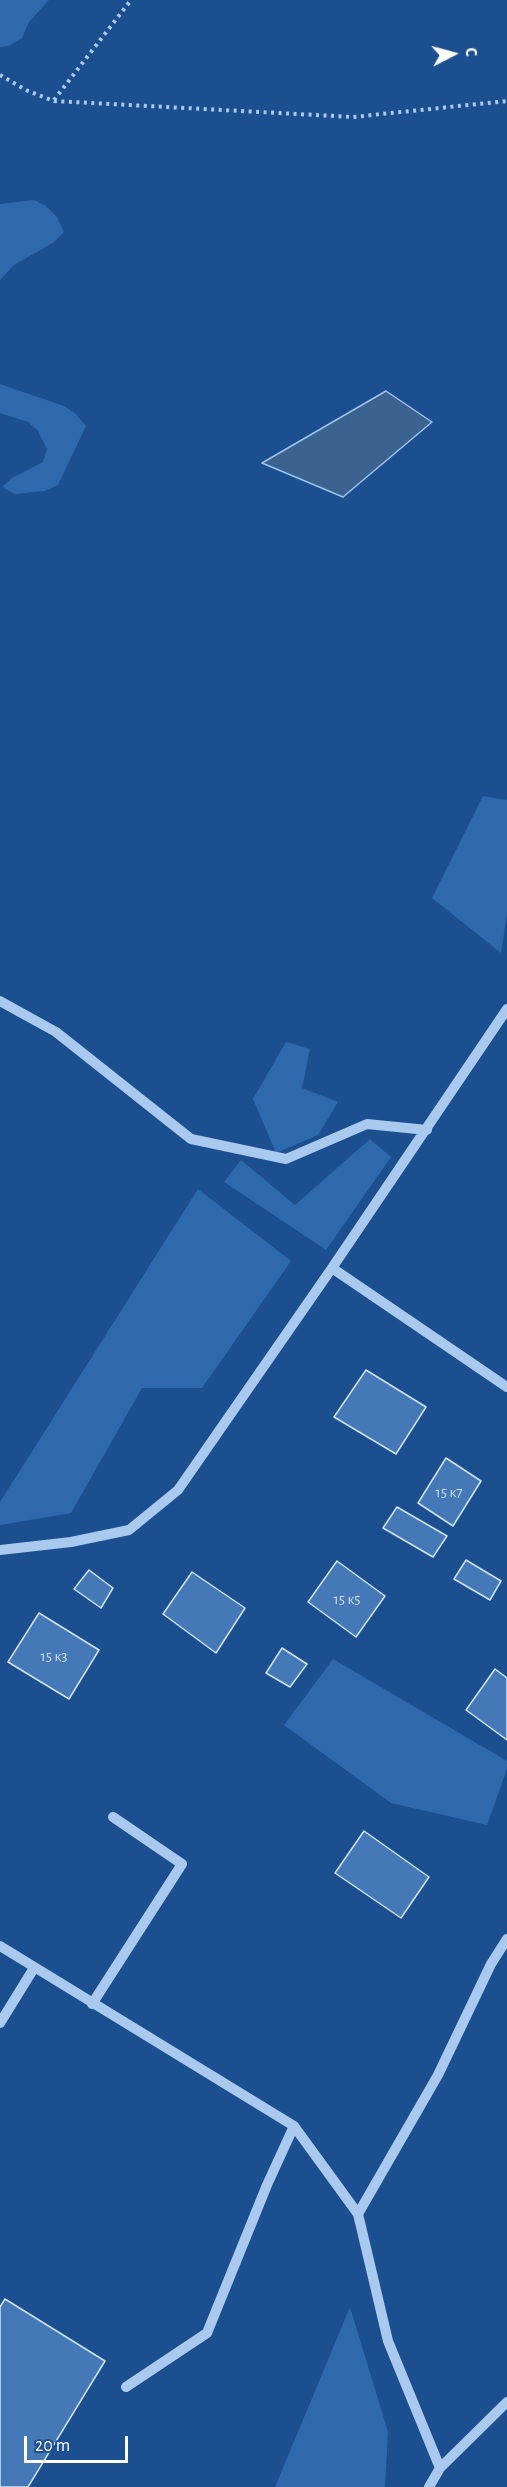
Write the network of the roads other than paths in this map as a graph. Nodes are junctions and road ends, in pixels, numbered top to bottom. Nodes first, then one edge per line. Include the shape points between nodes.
1 (0, 1001) edge
2 (507, 1009) edge
3 (427, 1130) junction
4 (332, 1268) junction
5 (507, 1387) edge
6 (0, 1550) edge
7 (113, 1817) dead end
8 (507, 1939) edge
9 (0, 1946) edge
10 (34, 1968) junction
11 (92, 2004) junction
12 (0, 2023) edge
13 (294, 2126) junction
14 (358, 2214) junction
15 (126, 2387) dead end
16 (507, 2402) edge
17 (440, 2468) junction
18 (429, 2487) edge

1 - 3 street via 56,1032 191,1139 286,1160 367,1124
2 - 3 street
3 - 4 street
4 - 5 street
4 - 6 street via 178,1490 129,1530
7 - 11 street via 182,1864
8 - 14 street via 438,2075
9 - 10 street
10 - 11 street
10 - 12 street
11 - 13 street
13 - 14 street
13 - 15 street via 207,2333
14 - 17 street via 388,2341
16 - 17 street
17 - 18 street

